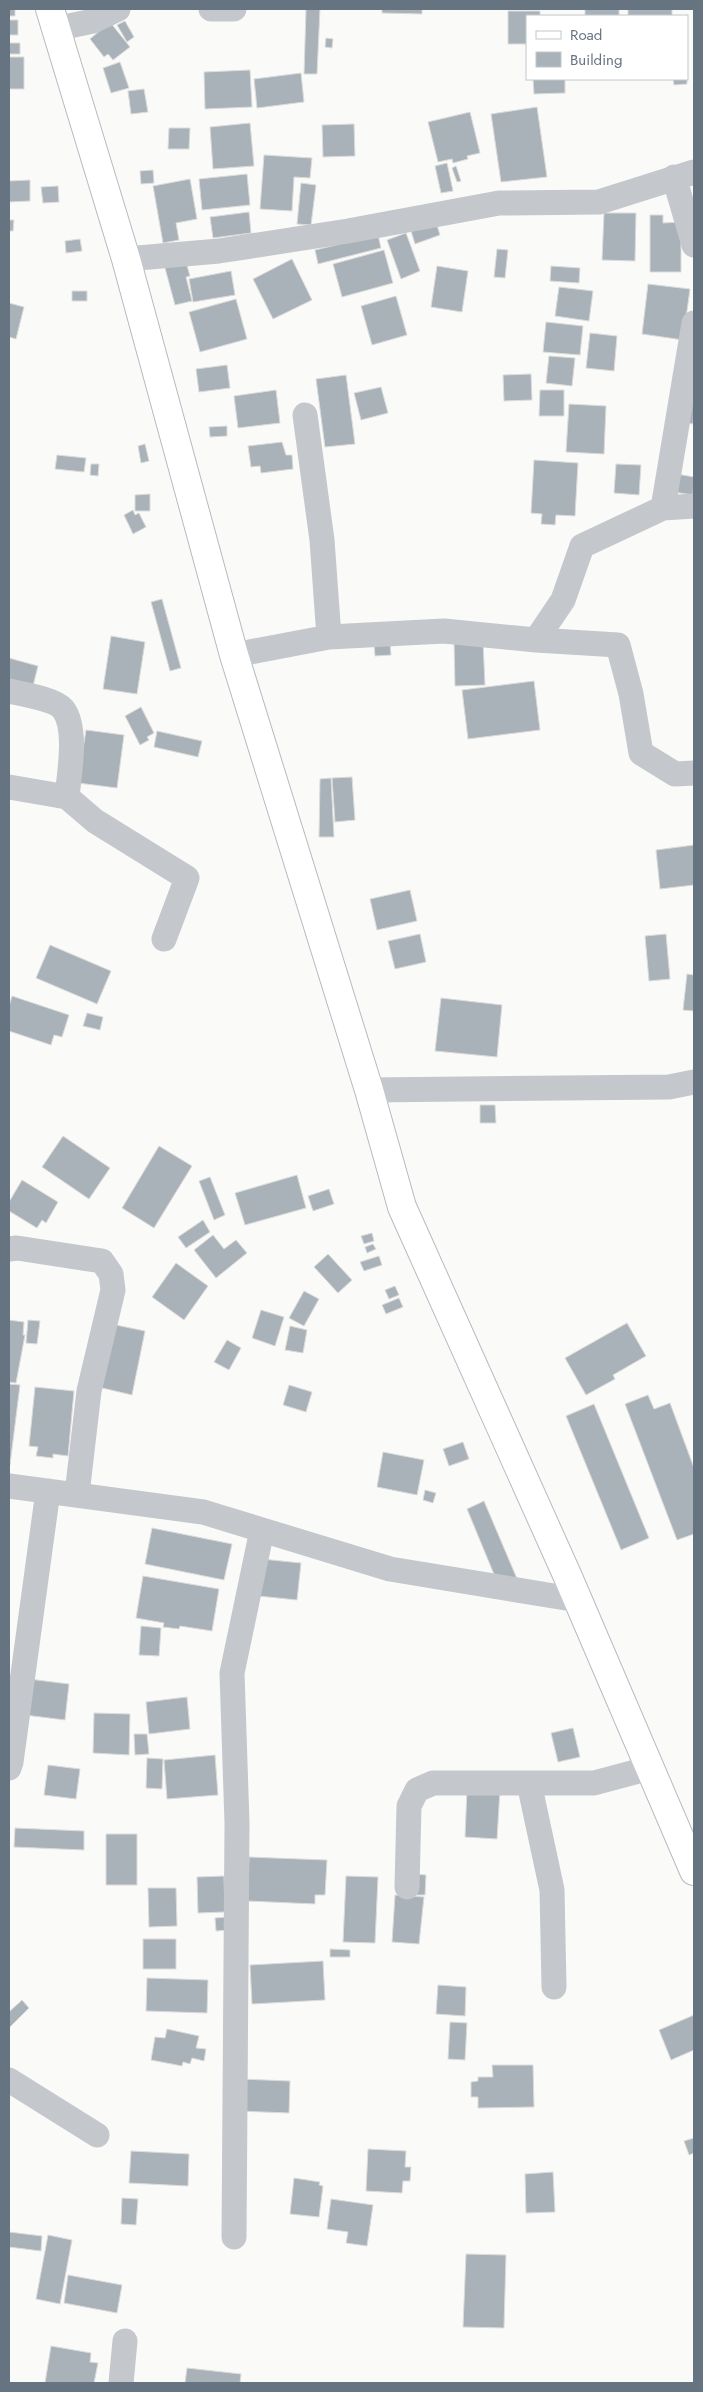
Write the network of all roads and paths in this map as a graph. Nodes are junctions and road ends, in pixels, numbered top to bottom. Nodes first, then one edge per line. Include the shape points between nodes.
1 (118, 9) edge
2 (211, 9) edge
3 (234, 9) edge
4 (52, 19) edge
5 (684, 174) edge
6 (694, 245) edge
7 (126, 259) junction
8 (694, 323) edge
9 (305, 415) dead end
10 (694, 506) edge
11 (663, 508) junction
12 (329, 637) junction
13 (536, 640) junction
14 (234, 655) junction
15 (9, 691) edge
16 (694, 773) edge
17 (9, 788) edge
18 (67, 797) junction
19 (164, 939) dead end
20 (694, 1082) edge
21 (369, 1090) junction
22 (9, 1249) edge
23 (9, 1486) edge
24 (48, 1491) junction
25 (77, 1494) junction
26 (262, 1530) junction
27 (578, 1600) junction
28 (9, 1768) edge
29 (650, 1768) junction
30 (528, 1783) junction
31 (694, 1871) edge
32 (407, 1887) dead end
33 (554, 1987) dead end
34 (9, 2080) edge
35 (98, 2135) dead end
36 (234, 2237) dead end
37 (125, 2341) dead end
38 (121, 2383) edge

1 - 4 street via 93,21
2 - 3 street
4 - 7 main road
5 - 6 street
5 - 7 street via 599,202 499,203 219,251
7 - 14 main road
8 - 11 street
9 - 12 street via 322,540
10 - 11 street
11 - 13 street via 582,546 563,600
12 - 13 street via 444,630
12 - 14 street
13 - 16 street via 618,645 631,694 641,753 675,774
14 - 21 main road
15 - 18 street via 52,702 63,709 69,724 71,748
17 - 18 street
18 - 19 street via 95,821 187,878
20 - 21 street via 669,1087
21 - 27 main road via 402,1206
22 - 25 street via 102,1261 111,1274 113,1290 89,1391
23 - 24 street
24 - 25 street
24 - 28 street
25 - 26 street via 203,1512
26 - 27 street via 390,1569
26 - 36 street via 232,1673 237,1823
27 - 29 main road
29 - 30 street via 594,1783
29 - 31 main road
30 - 32 street via 433,1783 417,1790 409,1806
30 - 33 street via 552,1890
34 - 35 street
37 - 38 street

